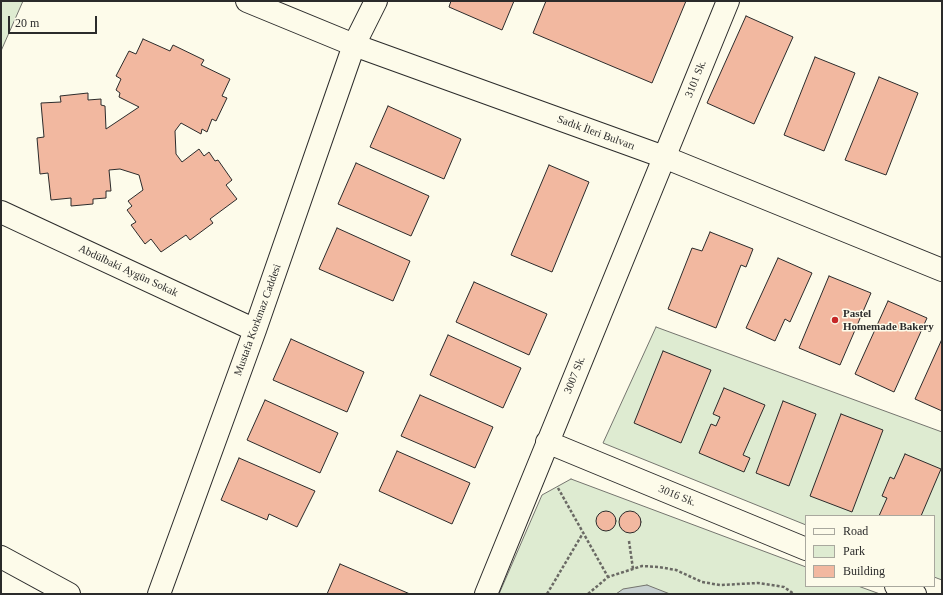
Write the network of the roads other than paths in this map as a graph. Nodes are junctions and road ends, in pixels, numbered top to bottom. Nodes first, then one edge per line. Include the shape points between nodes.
1 (248, 1) edge
2 (376, 1) edge
3 (728, 1) edge
4 (354, 45) junction
5 (664, 157) junction
6 (1, 212) edge
7 (942, 270) edge
8 (255, 330) junction
9 (544, 450) junction
10 (805, 549) edge
11 (1, 557) edge
12 (898, 587) edge
13 (161, 593) edge
14 (69, 594) edge
15 (486, 594) edge
16 (915, 594) edge

1 - 4 street, Sadık İleri Bulvarı
2 - 4 street, Mustafa Korkmaz Caddesi
3 - 5 street, 3101 Sk.
4 - 5 street, Sadık İleri Bulvarı
4 - 8 street, Mustafa Korkmaz Caddesi
5 - 7 street, Sadık İleri Bulvarı
5 - 9 street, 3007 Sk.
6 - 8 street, Abdülbaki Aygün Sokak
8 - 13 street, Mustafa Korkmaz Caddesi
9 - 10 street, 3016 Sk.
9 - 15 street, 3007 Sk.
11 - 14 street
12 - 16 street

